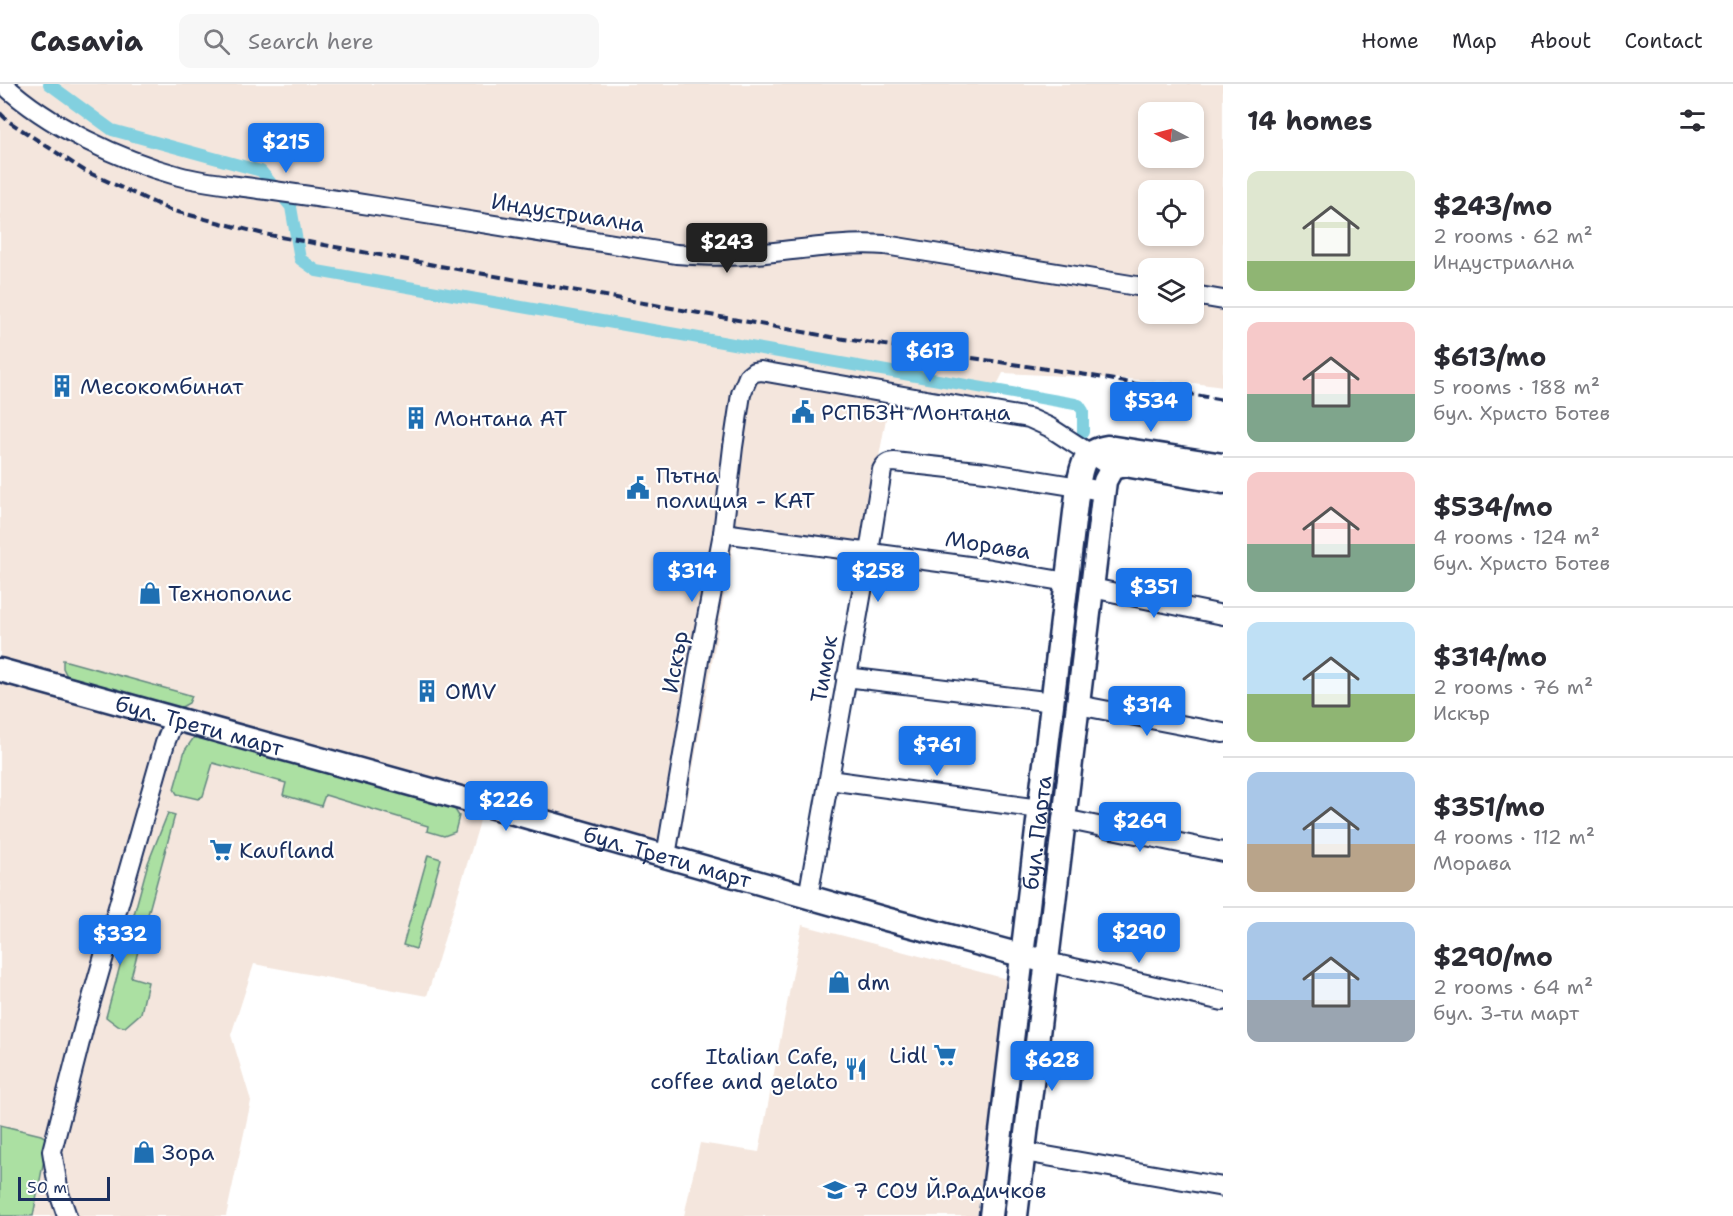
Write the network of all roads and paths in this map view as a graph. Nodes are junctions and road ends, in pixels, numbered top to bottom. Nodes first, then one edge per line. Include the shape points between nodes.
1 (3, 84) edge
2 (1138, 286) edge
3 (1204, 297) edge
4 (1223, 300) edge
5 (1090, 454) junction
6 (1223, 465) edge
7 (1113, 468) junction
8 (1223, 482) edge
9 (1078, 487) junction
10 (1103, 490) junction
11 (723, 533) junction
12 (869, 552) junction
13 (1067, 582) junction
14 (1092, 588) junction
15 (1223, 615) edge
16 (0, 670) edge
17 (846, 677) junction
18 (1053, 702) junction
19 (1078, 705) junction
20 (176, 718) junction
21 (1223, 733) edge
22 (829, 780) junction
23 (1040, 809) junction
24 (1064, 819) junction
25 (1223, 852) edge
26 (666, 856) junction
27 (808, 897) junction
28 (1022, 956) junction
29 (1047, 962) junction
30 (1223, 1001) edge
31 (1024, 1152) junction
32 (1223, 1187) edge
33 (67, 1216) edge
34 (991, 1216) edge
35 (1016, 1216) edge

1 - 2 street, Индустриална via 63,126 120,155 181,177 676,254 753,255 832,245 885,245
3 - 4 street
5 - 6 main road via 1112,448
5 - 7 street
5 - 9 main road, бул. Парта via 1082,467
5 - 11 street, Искър via 1029,418 754,372 741,394
7 - 8 main road via 1125,465
7 - 10 main road, бул. Парта
9 - 10 street
9 - 12 street, Тимок via 889,462 882,470
9 - 13 main road, бул. Парта
10 - 14 main road, бул. Парта
11 - 12 street, Морава
11 - 26 street, Искър
12 - 13 street, Морава
12 - 17 street, Тимок
13 - 18 main road, бул. Парта
14 - 15 street
14 - 19 main road, бул. Парта
16 - 20 main road, бул. Трети март
17 - 18 street
17 - 22 street, Тимок
18 - 23 main road, бул. Парта
19 - 21 street
19 - 24 main road, бул. Парта
20 - 26 main road, бул. Трети март
20 - 33 street via 165,743 52,1151
22 - 23 street
22 - 27 street, Тимок
23 - 28 main road, бул. Парта
24 - 25 street
24 - 29 main road, бул. Парта
26 - 27 main road, бул. Трети март
27 - 28 main road, бул. Трети март
28 - 29 main road, бул. Трети март
28 - 34 main road, бул. Парта
29 - 30 street
29 - 31 main road, бул. Парта
31 - 32 street
31 - 35 main road, бул. Парта

